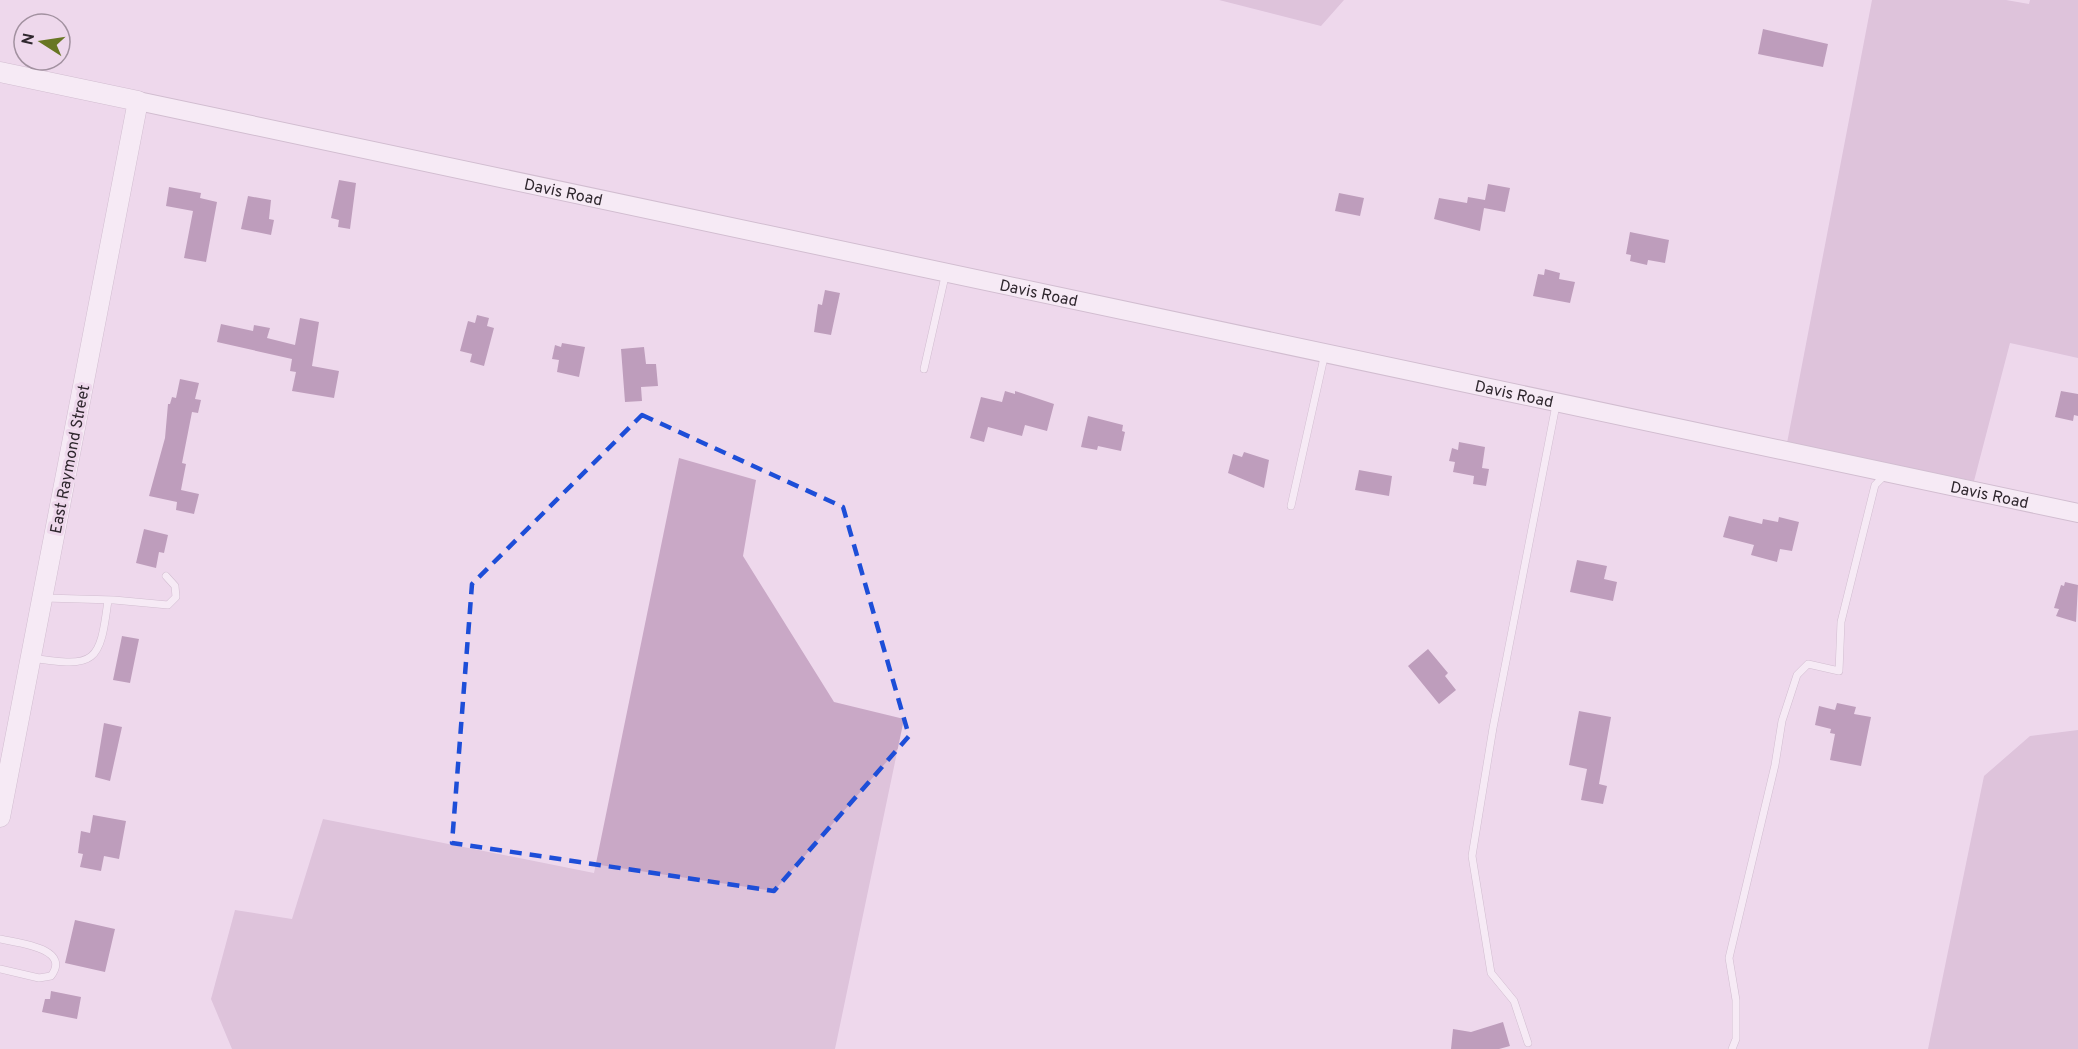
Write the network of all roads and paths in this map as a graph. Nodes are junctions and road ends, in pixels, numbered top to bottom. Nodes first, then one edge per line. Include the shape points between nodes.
1 (0, 72) edge
2 (138, 100) junction
3 (946, 272) junction
4 (1325, 353) junction
5 (924, 369) dead end
6 (1556, 402) junction
7 (1887, 473) junction
8 (1291, 506) dead end
9 (2078, 513) edge
10 (166, 576) dead end
11 (42, 598) junction
12 (108, 600) junction
13 (31, 658) junction
14 (0, 818) edge
15 (0, 939) edge
16 (0, 969) edge
17 (1528, 1043) dead end
18 (1732, 1049) edge

1 - 2 main road, Davis Road
2 - 3 street, Davis Road
2 - 11 main road, East Raymond Street
3 - 4 street, Davis Road
3 - 5 lane
4 - 6 street, Davis Road
4 - 8 lane
6 - 7 street, Davis Road
6 - 17 lane via 1472,856 1491,973 1514,1001
7 - 9 street, Davis Road
7 - 18 lane via 1875,485 1864,522 1840,622 1839,671 1808,664 1797,675 1782,721 1729,958 1736,1000 1736,1039
10 - 12 lane via 175,586 176,597 168,605
11 - 12 lane
11 - 13 main road, East Raymond Street
12 - 13 lane via 100,649 88,659 71,664
13 - 14 main road, East Raymond Street
15 - 16 lane via 50,952 56,969 51,976 39,978

